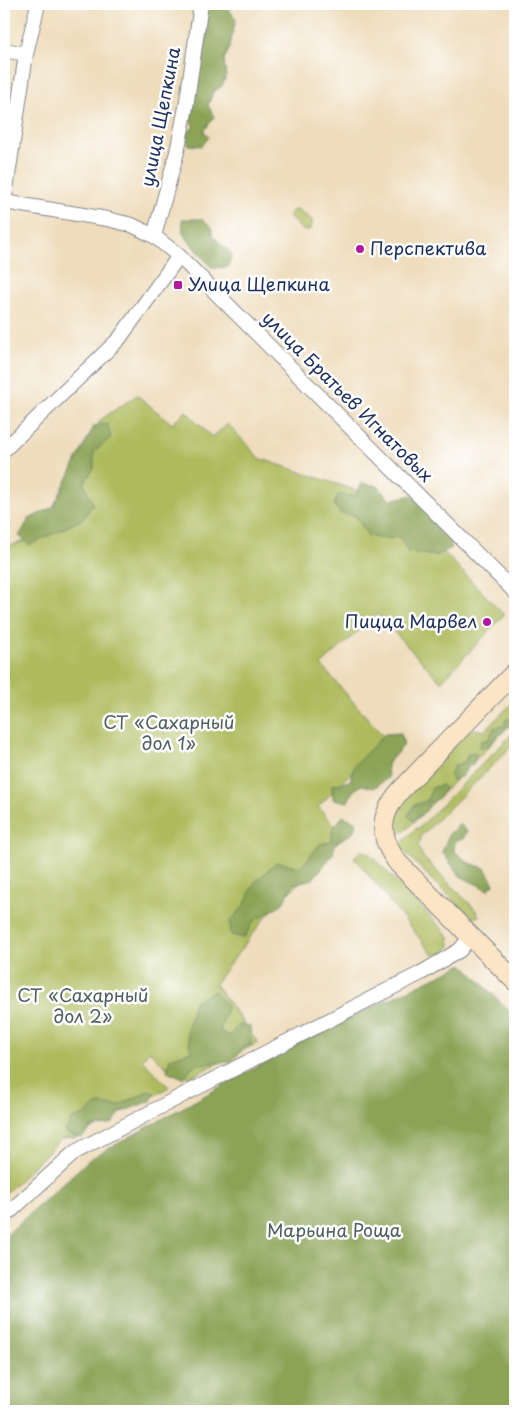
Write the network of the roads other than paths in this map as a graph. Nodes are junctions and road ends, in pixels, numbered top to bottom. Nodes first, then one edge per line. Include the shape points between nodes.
1 (38, 4) edge
2 (201, 4) edge
3 (4, 50) edge
4 (26, 54) junction
5 (4, 202) edge
6 (154, 236) junction
7 (179, 256) junction
8 (4, 450) edge
9 (515, 592) edge
10 (515, 672) edge
11 (471, 936) junction
12 (515, 981) edge
13 (4, 1217) edge

1 - 4 street
2 - 6 street, улица Щепкина via 177,152
3 - 4 street
4 - 5 street
5 - 6 street, улица Братьев Игнатовых via 107,219 132,225
6 - 7 street, улица Братьев Игнатовых
7 - 8 street via 119,339
7 - 9 street, улица Братьев Игнатовых
10 - 11 street via 400,790 391,801 383,831 398,863
11 - 12 street
11 - 13 street via 460,950 436,964 75,1152

